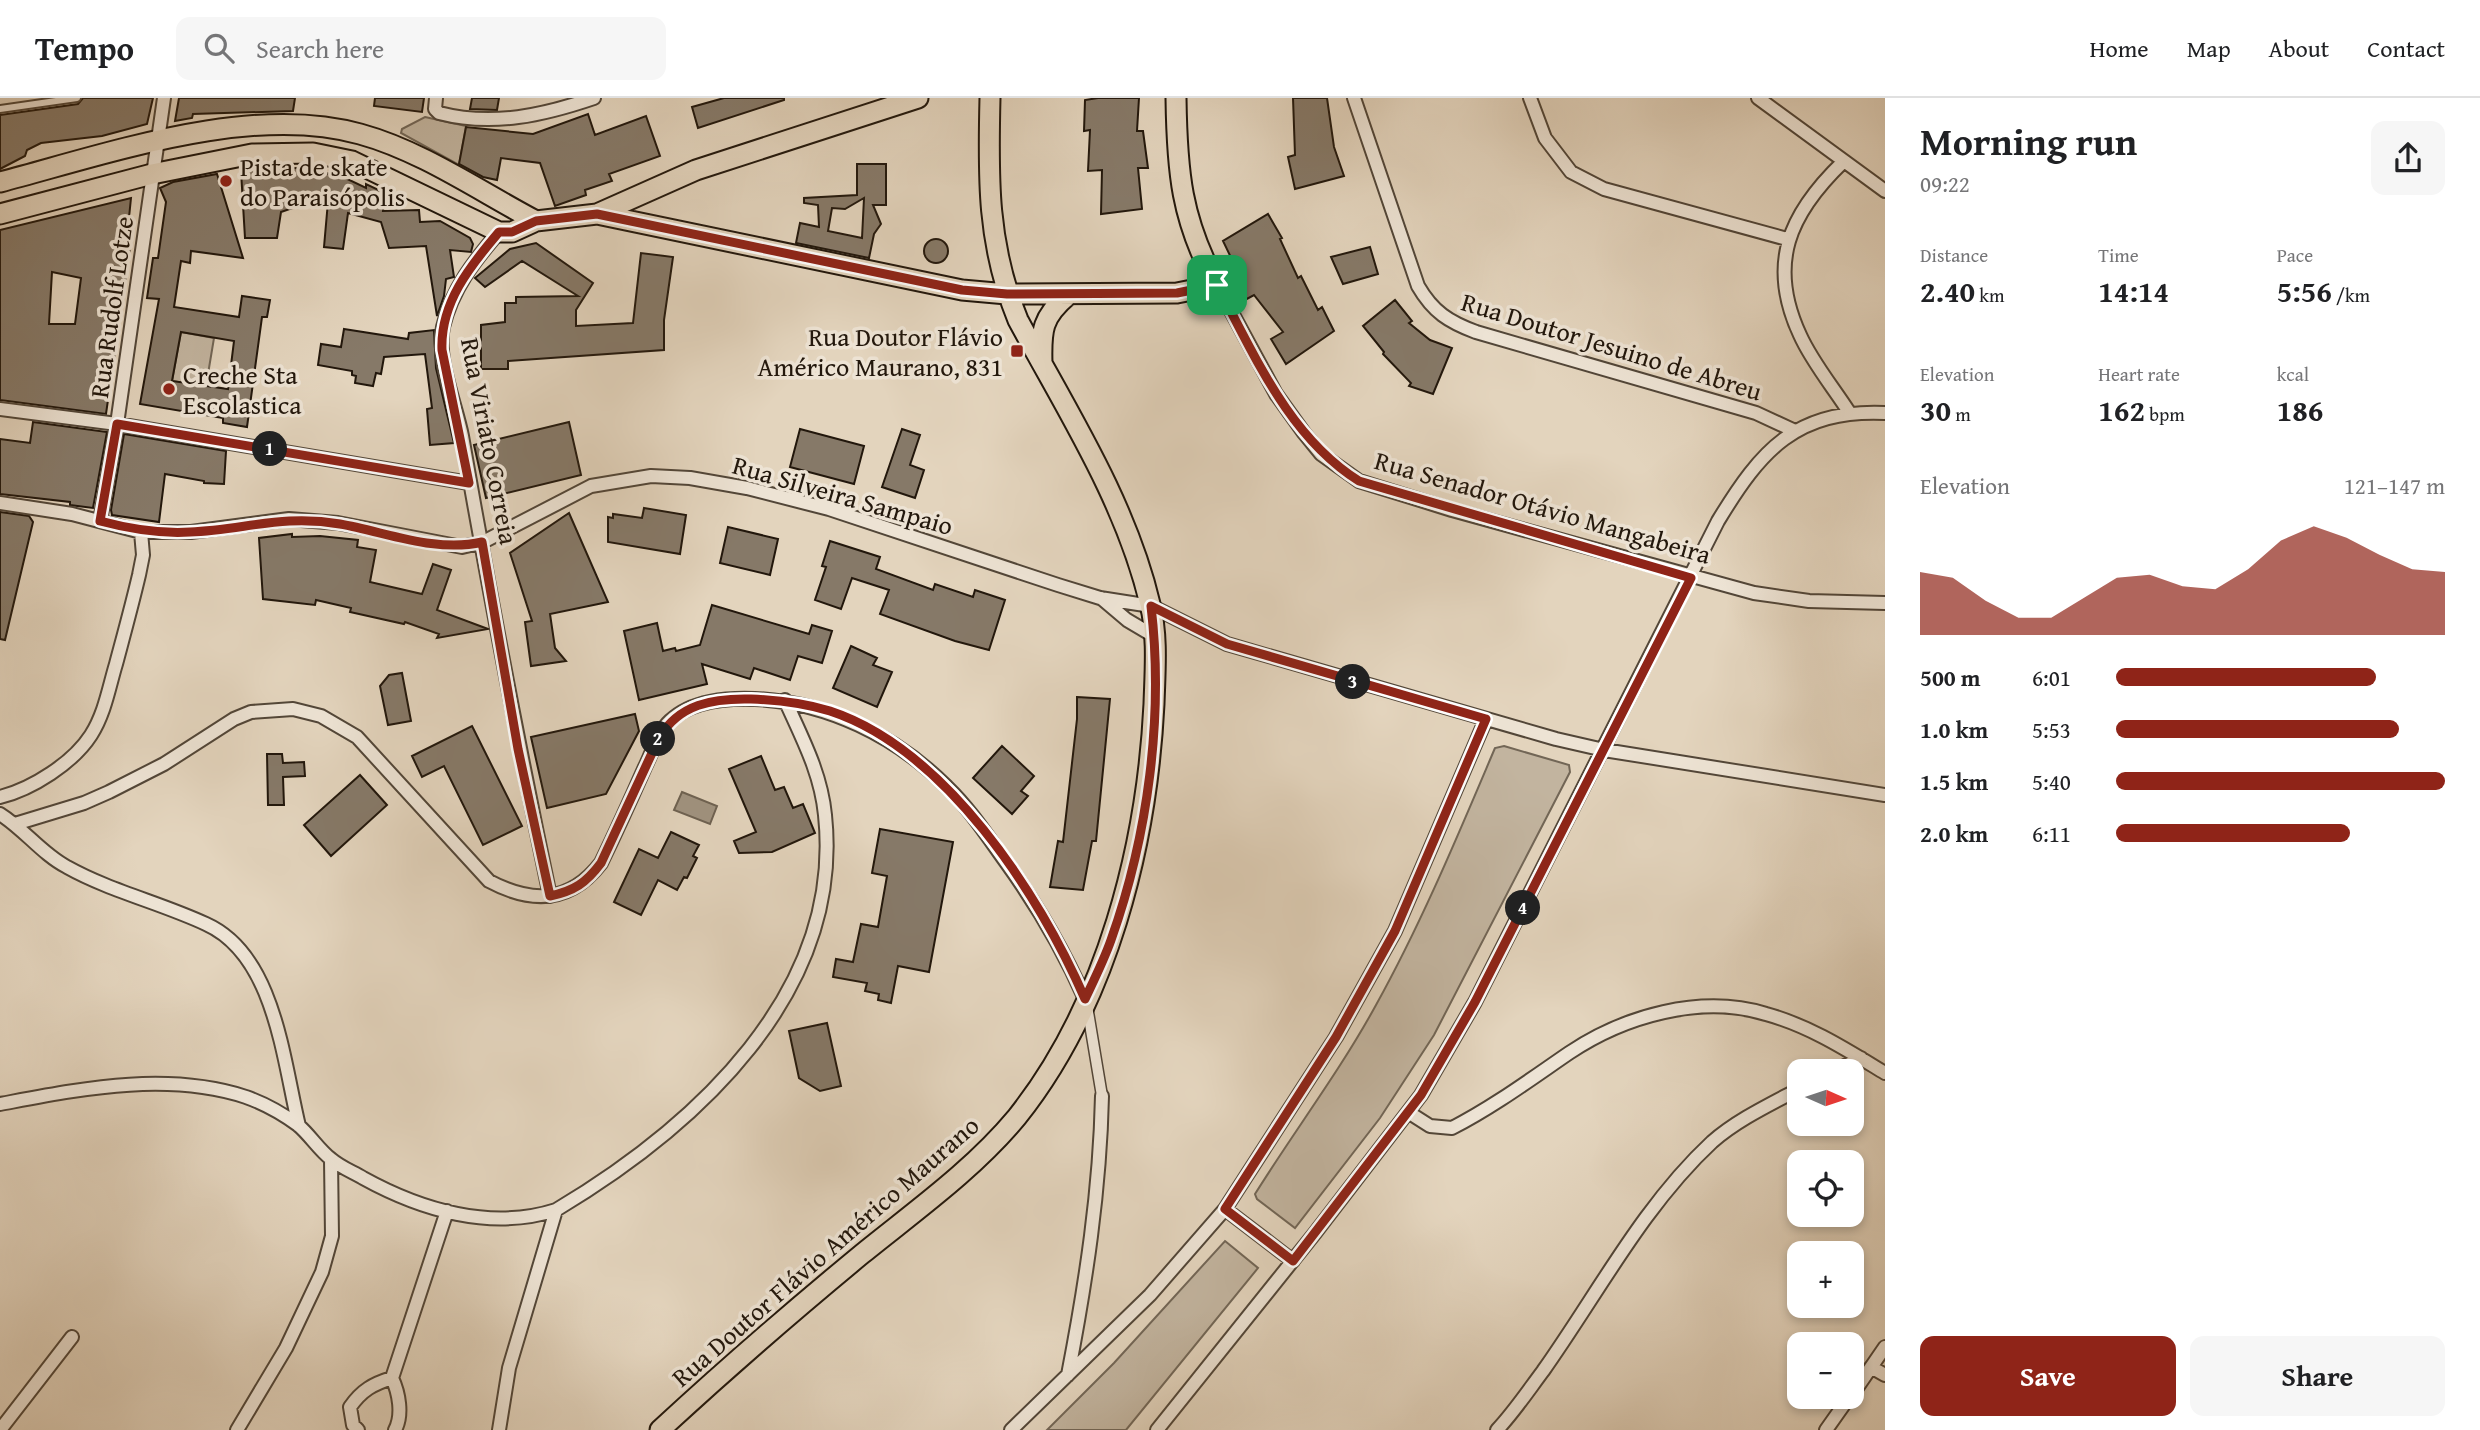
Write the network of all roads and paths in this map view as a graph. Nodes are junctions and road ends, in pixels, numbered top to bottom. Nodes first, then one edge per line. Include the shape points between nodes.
1 (78, 98) edge
2 (164, 98) edge
3 (436, 98) edge
4 (594, 98) edge
5 (918, 98) edge
6 (990, 98) edge
7 (1176, 98) edge
8 (1353, 98) edge
9 (1530, 98) edge
10 (1758, 98) edge
11 (0, 109) edge
12 (158, 140) junction
13 (1843, 162) junction
14 (152, 174) junction
15 (0, 182) edge
16 (1885, 191) edge
17 (0, 214) edge
18 (597, 214) junction
19 (536, 221) junction
20 (499, 232) junction
21 (1787, 239) junction
22 (1217, 285) junction
23 (1196, 291) junction
24 (1007, 294) junction
25 (1068, 295) junction
26 (1231, 312) junction
27 (1042, 364) junction
28 (0, 409) edge
29 (1849, 412) junction
30 (1885, 412) edge
31 (117, 424) junction
32 (1795, 431) junction
33 (469, 483) junction
34 (0, 503) edge
35 (100, 521) junction
36 (141, 532) junction
37 (482, 542) junction
38 (1691, 578) junction
39 (1100, 598) junction
40 (1885, 603) edge
41 (1151, 606) junction
42 (1154, 636) junction
43 (785, 700) junction
44 (1486, 719) junction
45 (1604, 750) junction
46 (1885, 795) edge
47 (0, 797) edge
48 (0, 814) edge
49 (15, 824) junction
50 (550, 896) junction
51 (1085, 999) junction
52 (1861, 1058) joint
53 (1885, 1073) edge
54 (1787, 1095) edge
55 (1101, 1096) joint
56 (0, 1104) edge
57 (1408, 1112) junction
58 (299, 1126) junction
59 (331, 1160) junction
60 (1225, 1209) junction
61 (556, 1210) junction
62 (447, 1211) junction
63 (1293, 1261) junction
64 (72, 1337) dead end
65 (1885, 1347) edge
66 (1871, 1367) junction
67 (1068, 1375) junction
68 (1885, 1375) edge
69 (1864, 1377) edge
70 (392, 1378) junction
71 (1841, 1409) edge
72 (0, 1430) edge
73 (237, 1430) edge
74 (358, 1430) edge
75 (395, 1430) edge
76 (499, 1430) edge
77 (660, 1430) edge
78 (1011, 1430) edge
79 (1157, 1430) edge
80 (1497, 1430) edge
81 (1826, 1430) edge

1 - 11 lane
2 - 12 street, Rua Rudolf Lotze
3 - 4 street via 438,112 498,120 528,117
5 - 18 main road via 696,170
6 - 24 main road, Rua Doutor Flávio Américo Maurano via 991,223
7 - 22 main road, Rua Senador Otávio Mangabeira via 1181,188 1188,223
8 - 32 street, Rua Doutor Jesuino de Abreu via 1418,286 1441,316 1476,332 1756,413
9 - 21 street via 1545,138 1578,176 1604,188
10 - 13 street
12 - 14 street, Rua Rudolf Lotze
12 - 15 main road
12 - 19 main road via 308,124 360,134 418,158
13 - 16 street
13 - 21 street via 1814,194
14 - 17 main road
14 - 20 main road via 252,153 313,153 352,161
14 - 31 street, Rua Rudolf Lotze
18 - 19 main road
18 - 24 main road via 962,290
19 - 20 main road via 512,232
20 - 33 street, Rua Viriato Correia via 458,284 443,327 442,350
21 - 29 street via 1784,283 1790,311 1800,337
22 - 23 main road
22 - 26 street, Rua Senador Otávio Mangabeira
23 - 25 main road
23 - 26 street
24 - 25 main road
24 - 27 main road, Rua Doutor Flávio Américo Maurano
25 - 27 main road via 1049,311 1045,321
26 - 38 street, Rua Senador Otávio Mangabeira via 1276,394 1304,433 1321,454 1359,481
27 - 41 main road, Rua Doutor Flávio Américo Maurano via 1126,523
28 - 31 street
29 - 30 street
29 - 32 street
31 - 33 street
31 - 35 street, Rua Rudolf Lotze
32 - 38 street via 1775,446 1739,487
33 - 37 street, Rua Viriato Correia
34 - 35 street, Rua Silveira Sampaio
35 - 36 street, Rua Silveira Sampaio
36 - 37 street, Rua Silveira Sampaio via 191,532 289,519 338,523 462,547
36 - 47 street via 143,555 136,588 106,703 91,735 69,759 40,779
37 - 39 street, Rua Silveira Sampaio via 591,486 651,476 690,478 829,509
37 - 50 street, Rua Viriato Correia via 518,749
38 - 40 street, Rua Senador Otávio Mangabeira via 1783,598
38 - 45 street
39 - 41 street, Rua Silveira Sampaio
39 - 42 street, Rua Silveira Sampaio
41 - 42 main road, Rua Doutor Flávio Américo Maurano
41 - 44 street, Rua Silveira Sampaio via 1227,644
42 - 51 main road, Rua Doutor Flávio Américo Maurano via 1152,741 1143,817 1129,883
43 - 50 street via 722,700 701,704 669,721 601,863 571,891
43 - 51 street via 831,711 865,728 903,751 947,787 1028,892
43 - 61 street via 814,762 827,846 822,898 794,982 757,1040 706,1097 664,1136
44 - 45 street, Rua Silveira Sampaio
44 - 60 street via 1395,931 1336,1037
45 - 46 street, Rua Silveira Sampaio
45 - 57 street via 1475,1002
48 - 49 street
49 - 50 street via 109,792 164,764 234,719 251,712 293,709 321,716 356,737 489,881 505,890
49 - 58 street via 67,867 208,925 244,954 268,997
51 - 55 street
51 - 77 main road, Rua Doutor Flávio Américo Maurano via 1059,1055 1017,1116 989,1147 760,1338
52 - 53 street
52 - 57 street via 1766,1013 1682,1009 1609,1030 1452,1128 1430,1126
54 - 80 street via 1713,1141 1689,1167
55 - 67 street via 1094,1214
56 - 58 street via 132,1084 173,1084 247,1098
57 - 63 street
58 - 59 street
59 - 62 street via 391,1193
59 - 73 street via 332,1236 322,1272 286,1348
60 - 63 street
60 - 67 street via 1150,1294
61 - 62 street via 506,1218
61 - 76 street via 509,1368
62 - 70 street
63 - 79 street
64 - 72 street
65 - 66 street
66 - 68 street
66 - 69 street
67 - 78 street
70 - 74 street via 360,1393 350,1407
70 - 75 street via 398,1391
71 - 81 street

